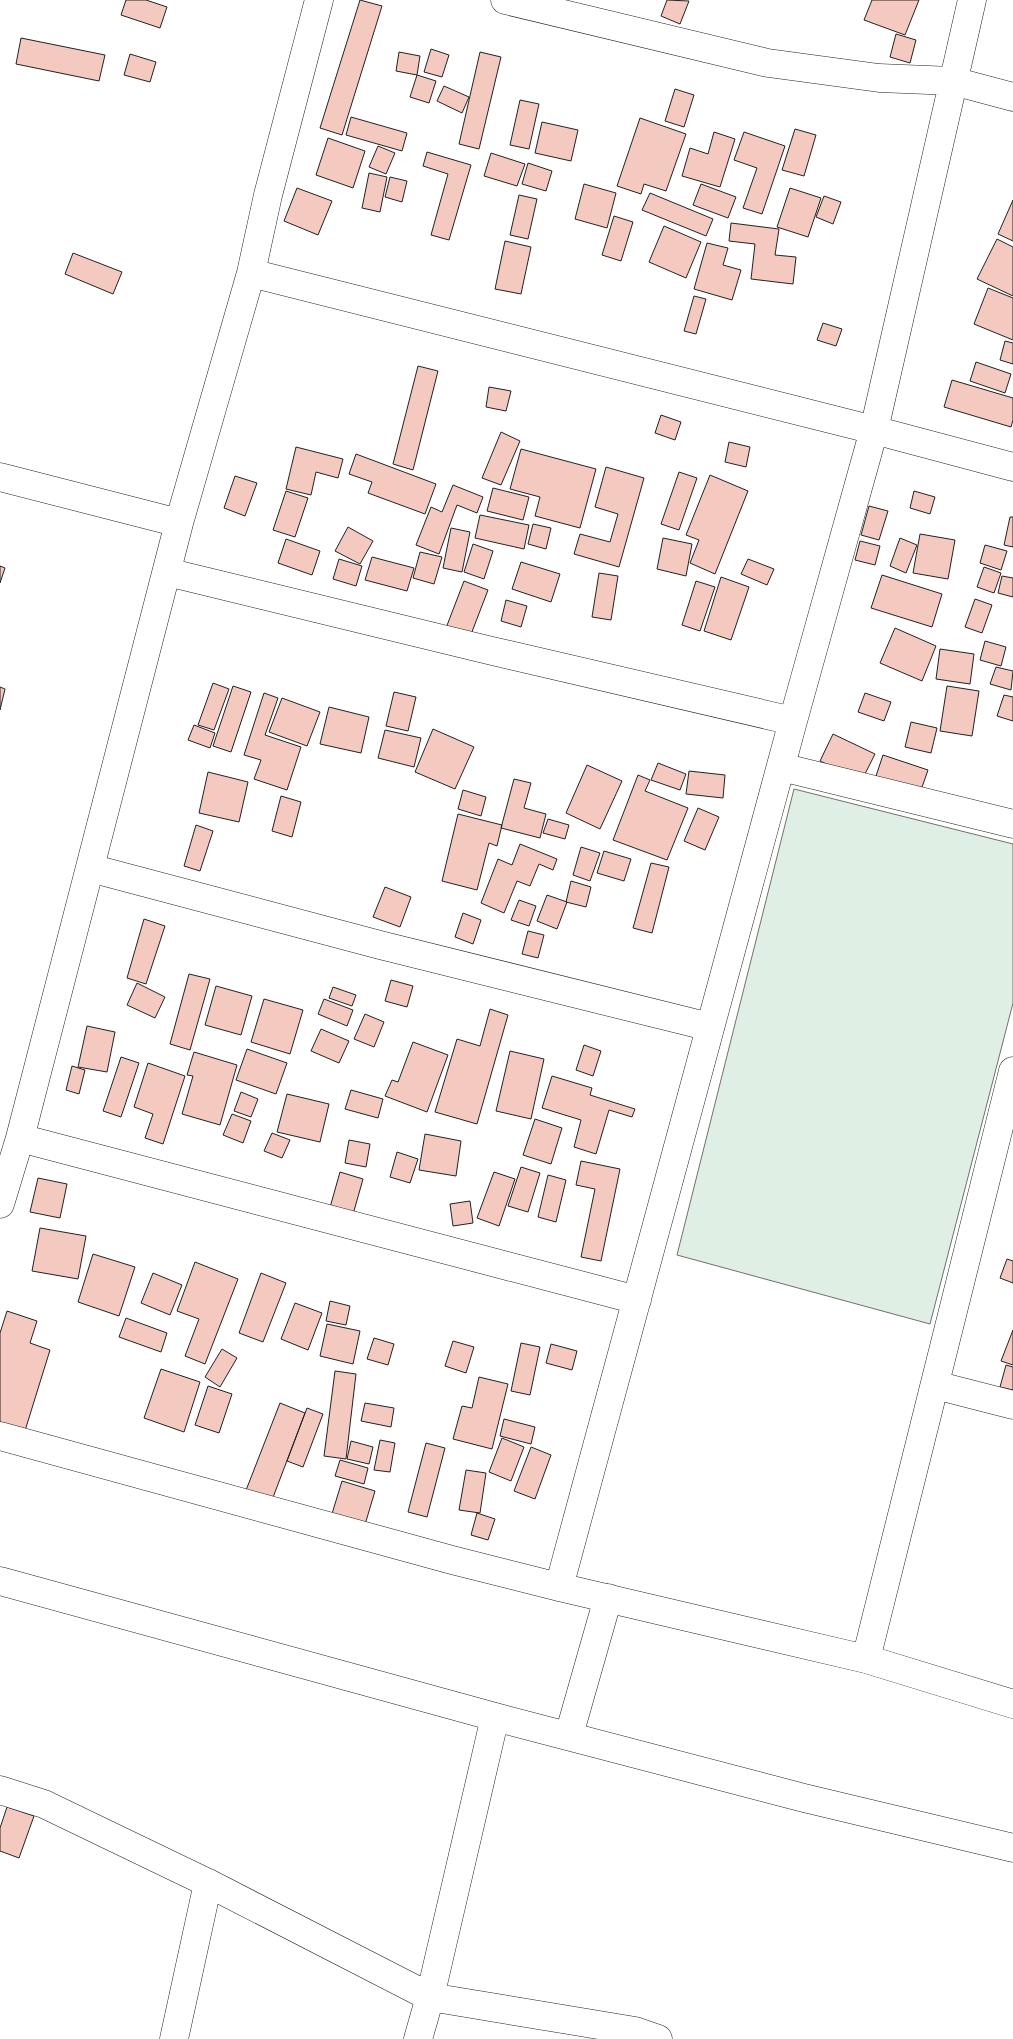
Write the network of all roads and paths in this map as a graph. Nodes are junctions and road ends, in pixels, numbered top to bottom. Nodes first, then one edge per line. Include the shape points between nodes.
1 (319, 0) edge
2 (505, 0) edge
3 (972, 0) edge
4 (953, 80) junction
5 (1013, 97) edge
6 (251, 273) junction
7 (874, 430) junction
8 (1013, 467) edge
9 (0, 477) edge
10 (179, 523) junction
11 (166, 572) junction
12 (793, 721) junction
13 (781, 767) junction
14 (1013, 824) edge
15 (90, 868) junction
16 (710, 1027) junction
17 (1013, 1071) edge
18 (1008, 1106) edge
19 (20, 1138) junction
20 (0, 1204) edge
21 (637, 1300) junction
22 (935, 1385) junction
23 (1013, 1405) edge
24 (0, 1436) edge
25 (0, 1581) edge
26 (559, 1587) junction
27 (608, 1598) junction
28 (866, 1659) junction
29 (1013, 1704) edge
30 (495, 1717) junction
31 (569, 1735) junction
32 (0, 1790) edge
33 (1013, 1848) edge
34 (208, 1883) junction
35 (430, 1997) junction
36 (612, 2034) edge
37 (174, 2039) edge
38 (418, 2039) edge
39 (658, 2039) edge

1 - 6 street
2 - 4 street via 768,63 879,78
3 - 4 street
4 - 5 street
4 - 7 street
6 - 7 street
6 - 10 street
7 - 8 street
7 - 12 street
9 - 10 street
10 - 11 street
11 - 12 street
11 - 15 street
12 - 13 street
13 - 14 street
13 - 16 street
15 - 16 street via 380,945
15 - 19 street
16 - 21 street
17 - 18 street
18 - 22 street
19 - 20 street
19 - 21 street
21 - 26 street
22 - 23 street
22 - 28 street
24 - 26 street
25 - 30 street
26 - 27 street
27 - 28 street
27 - 31 street
28 - 29 street
30 - 31 street
30 - 35 street
31 - 33 street via 804,1798
32 - 34 street via 44,1804
34 - 35 street
34 - 37 street
35 - 36 street
35 - 38 street
36 - 39 street via 635,2031

